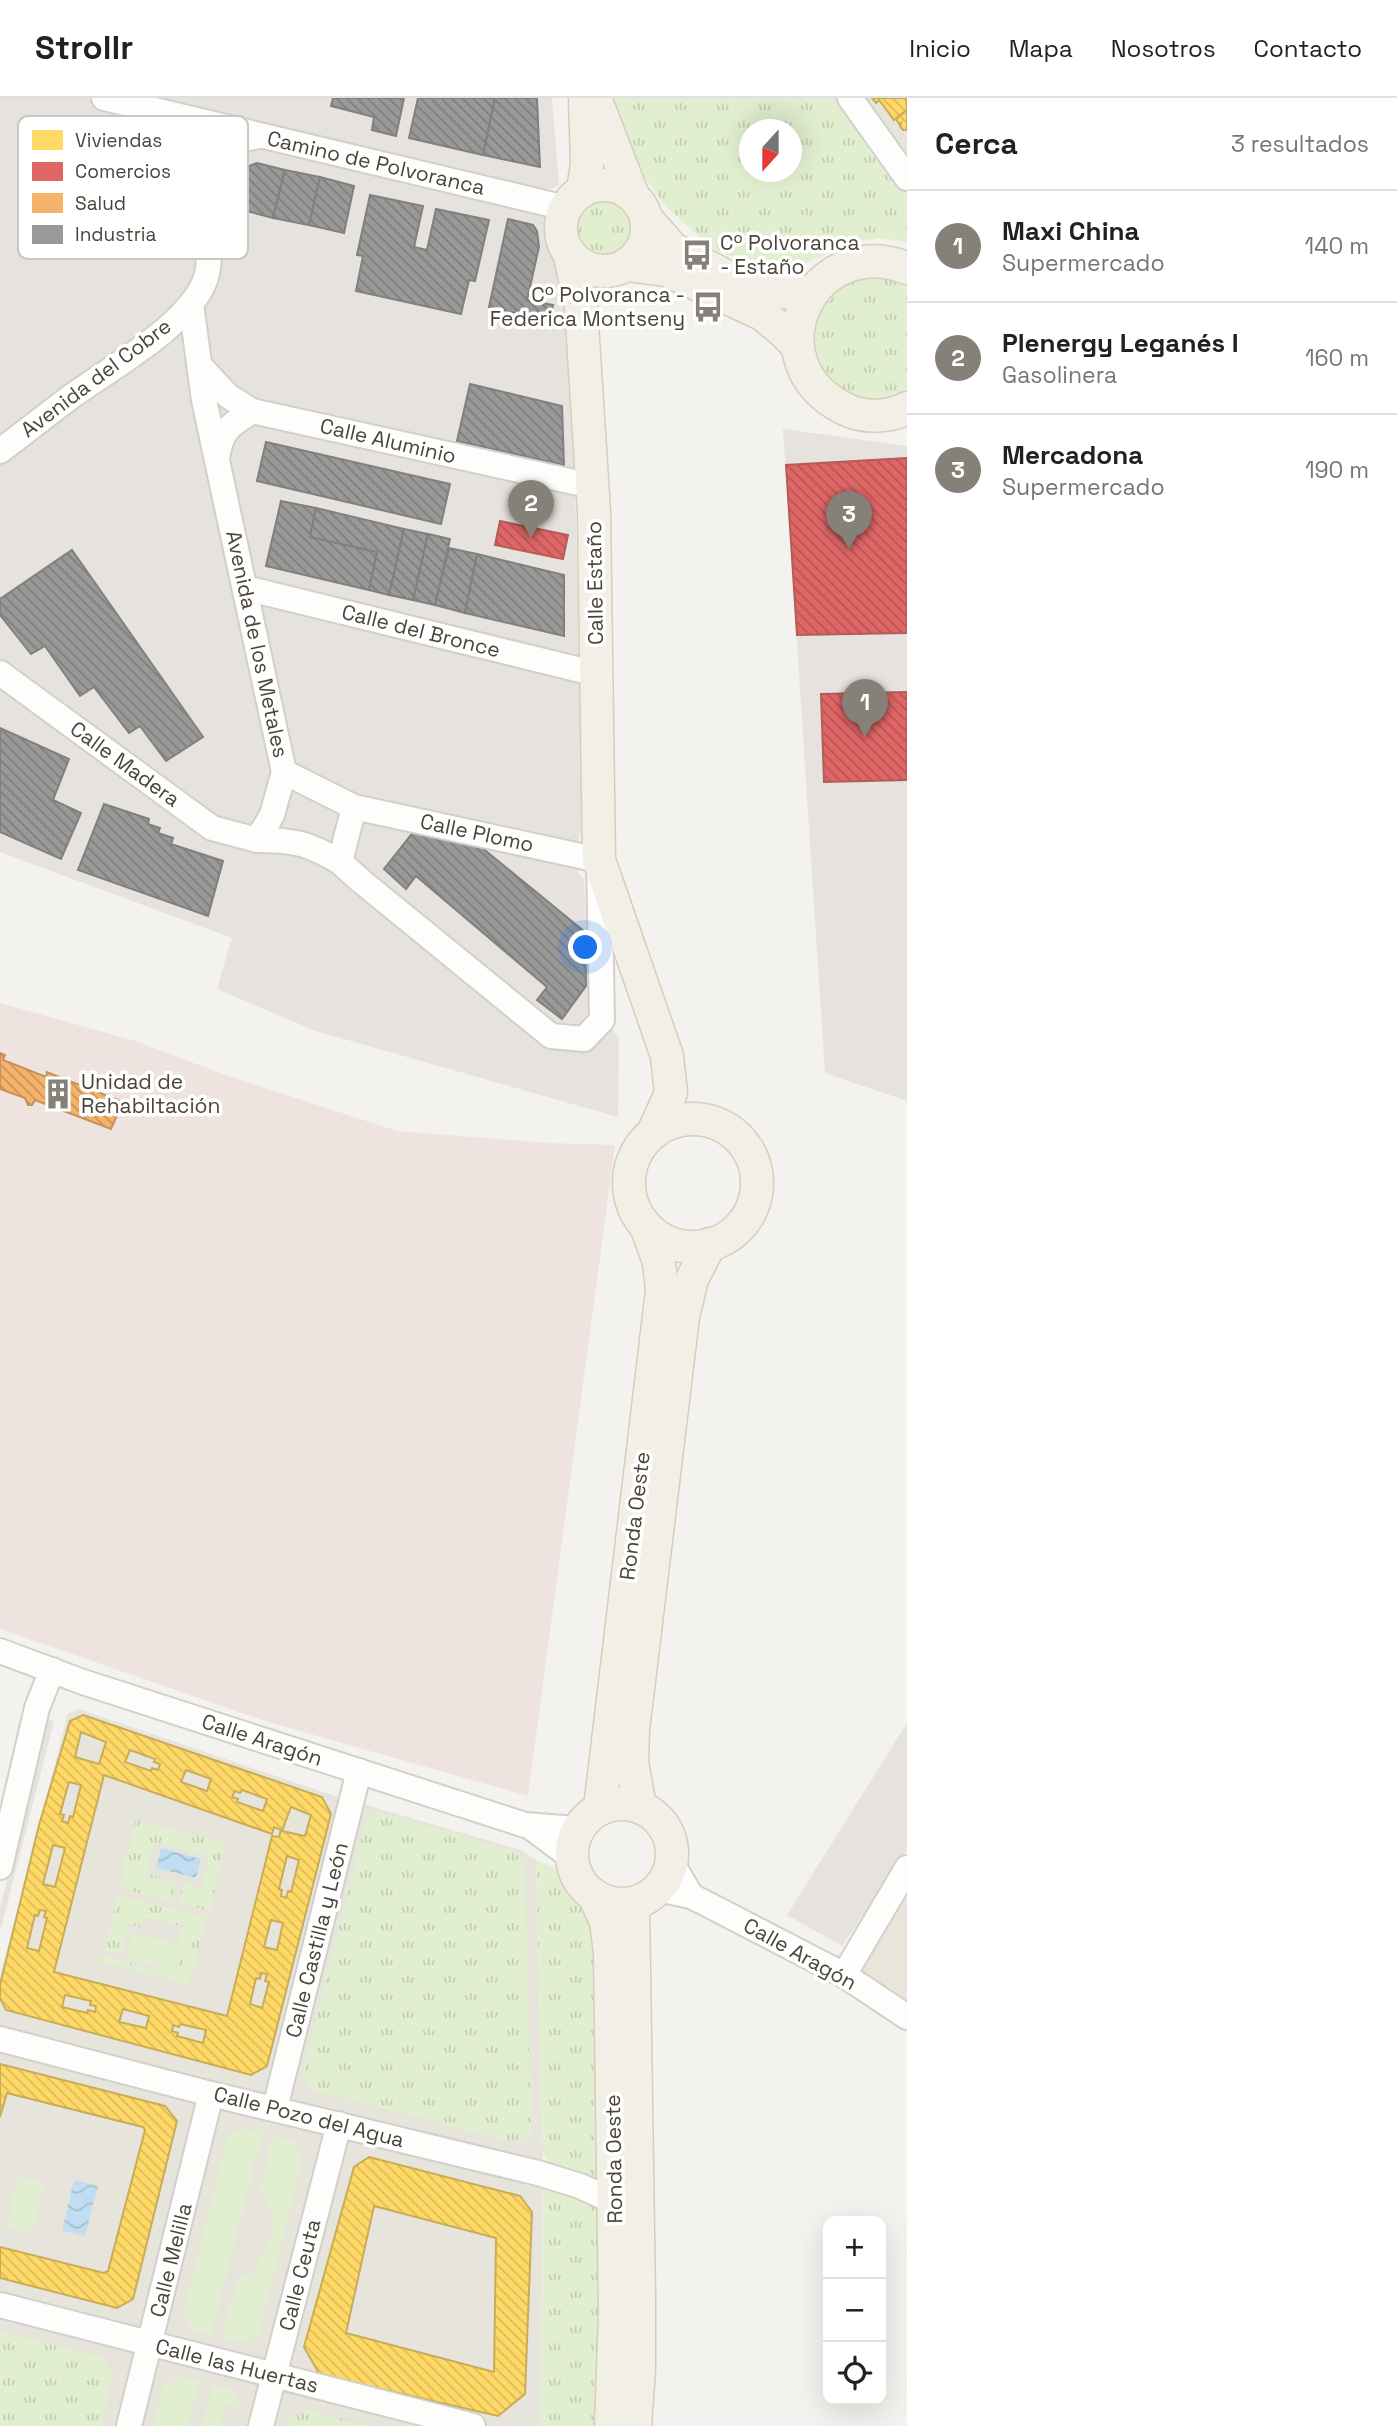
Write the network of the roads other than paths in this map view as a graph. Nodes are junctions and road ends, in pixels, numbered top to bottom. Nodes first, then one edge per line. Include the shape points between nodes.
1 (104, 98) edge
2 (584, 98) edge
3 (595, 98) edge
4 (850, 98) edge
5 (151, 109) junction
6 (154, 116) edge
7 (179, 116) edge
8 (248, 133) edge
9 (259, 136) junction
10 (248, 139) edge
11 (907, 178) edge
12 (574, 199) junction
13 (640, 207) junction
14 (570, 256) junction
15 (210, 259) edge
16 (905, 260) edge
17 (617, 268) junction
18 (814, 291) junction
19 (191, 304) junction
20 (581, 307) junction
21 (797, 345) junction
22 (200, 366) junction
23 (907, 408) edge
24 (252, 411) junction
25 (0, 451) edge
26 (217, 460) junction
27 (592, 486) junction
28 (245, 588) junction
29 (0, 673) edge
30 (597, 674) junction
31 (284, 772) junction
32 (354, 807) junction
33 (257, 840) junction
34 (599, 860) junction
35 (340, 862) junction
36 (667, 1056) junction
37 (653, 1133) junction
38 (734, 1133) junction
39 (646, 1226) junction
40 (710, 1244) junction
41 (0, 1651) edge
42 (52, 1670) junction
43 (359, 1771) junction
44 (640, 1807) junction
45 (600, 1808) junction
46 (574, 1844) junction
47 (906, 1859) edge
48 (0, 1867) edge
49 (654, 1885) junction
50 (594, 1895) junction
51 (844, 1975) junction
52 (907, 2017) edge
53 (0, 2039) edge
54 (211, 2094) junction
55 (275, 2108) junction
56 (339, 2124) junction
57 (615, 2202) junction
58 (0, 2305) edge
59 (150, 2345) junction
60 (274, 2376) junction
61 (129, 2426) edge
62 (261, 2426) edge
63 (474, 2426) edge
64 (616, 2426) edge

1 - 5 street, Camino de Polvoranca
2 - 12 main road via 587,164
3 - 13 main road
4 - 11 street
5 - 6 street
5 - 7 street, Camino de Polvoranca
8 - 9 street, Camino de Polvoranca
9 - 10 street
9 - 12 street, Camino de Polvoranca
12 - 13 main road via 595,186 607,185 620,188
12 - 14 main road via 561,229
13 - 17 main road via 643,243 637,255
13 - 18 main road via 673,249 730,278 767,291
14 - 17 main road via 582,265
14 - 20 main road, Calle Estaño
15 - 19 street via 204,282
16 - 18 main road via 863,262 830,275
17 - 20 main road
17 - 21 main road via 666,270 762,314
18 - 21 main road via 800,318
19 - 22 street, Avenida de los Metales
19 - 25 street, Avenida del Cobre via 140,349
20 - 27 main road, Calle Estaño
21 - 23 main road via 812,385 830,402 852,413 876,416
22 - 24 street, Calle Aluminio via 228,396
22 - 26 street, Avenida de los Metales
24 - 26 street via 221,436
24 - 27 street, Calle Aluminio
26 - 28 street, Avenida de los Metales
27 - 30 main road, Calle Estaño
28 - 30 street, Calle del Bronce
28 - 31 street, Avenida de los Metales
29 - 33 street, Calle Madera via 212,828
30 - 34 main road, Calle Estaño
31 - 32 street, Avenida de los Metales
31 - 33 street via 272,815
32 - 34 street, Calle Plomo
32 - 35 street
33 - 35 street, Calle Madera via 295,841
34 - 35 street, Calle Estaño via 602,1020 584,1039 551,1036
34 - 36 main road, Calle Estaño
36 - 37 main road, Calle Estaño via 671,1093
36 - 38 main road, Calle Estaño via 699,1103
37 - 38 main road via 672,1122 693,1118 715,1122
37 - 39 main road via 639,1149 629,1188
38 - 40 main road via 747,1148 758,1186 743,1223
39 - 40 main road via 676,1244
39 - 45 main road, Ronda Oeste via 659,1262 662,1291
40 - 44 main road, Ronda Oeste via 692,1279 683,1317 633,1730 632,1762
41 - 42 street, Calle Aragón
42 - 43 street, Calle Aragón
42 - 48 street via 37,1708
43 - 46 street, Calle Aragón
43 - 55 street, Calle Castilla y León
44 - 45 main road via 627,1803
44 - 49 main road via 666,1829 672,1846
45 - 46 main road via 587,1817
46 - 50 main road via 575,1873
47 - 51 street
49 - 50 main road via 619,1904
49 - 51 street, Calle Aragón via 691,1896
49 - 64 main road, Ronda Oeste via 639,2369
50 - 57 main road, Ronda Oeste via 606,1922 610,1952
51 - 52 street, Calle Aragón
53 - 54 street, Calle Pozo del Agua
54 - 55 street, Calle Pozo del Agua
54 - 59 street, Calle Melilla
55 - 56 street, Calle Pozo del Agua
56 - 57 street, Calle Pozo del Agua via 538,2173
56 - 60 street, Calle Ceuta
57 - 64 main road, Ronda Oeste
58 - 59 street, Calle las Huertas
59 - 60 street, Calle las Huertas
59 - 61 street, Calle Melilla
60 - 62 street, Calle Ceuta
60 - 63 street, Calle las Huertas

